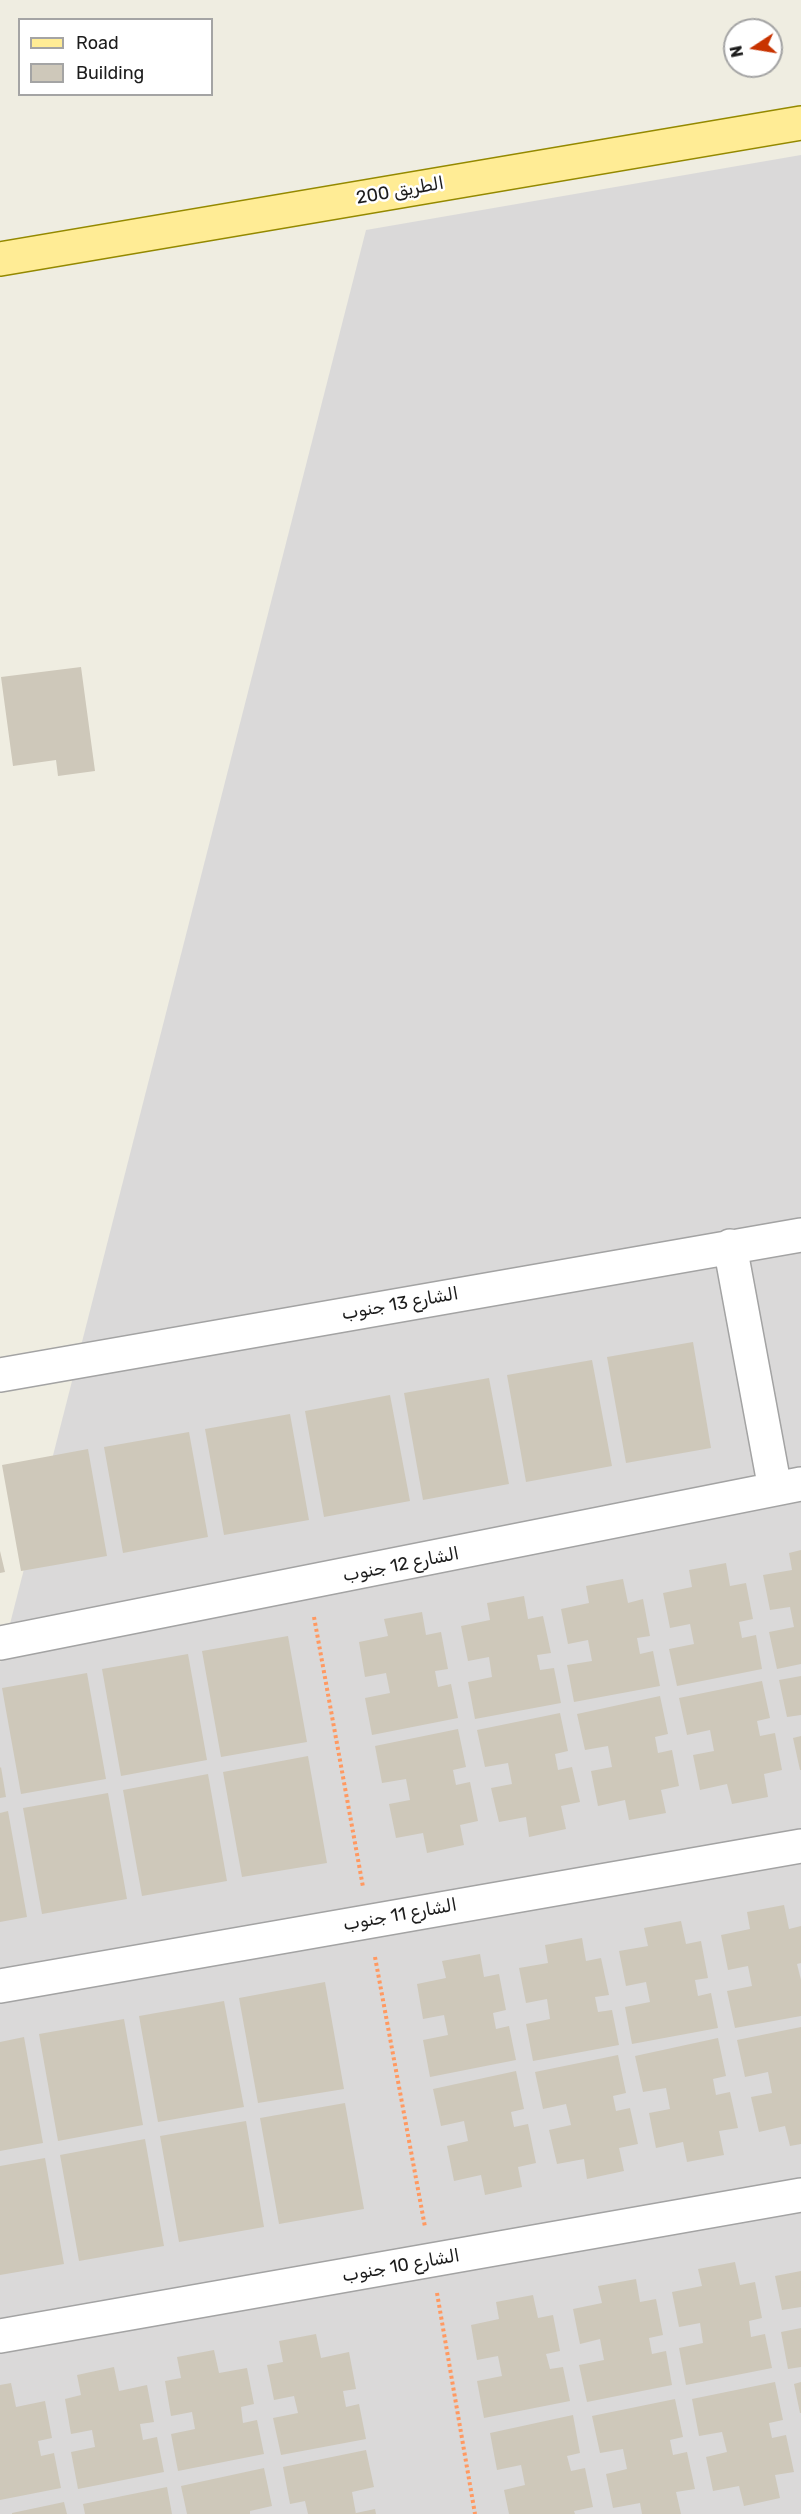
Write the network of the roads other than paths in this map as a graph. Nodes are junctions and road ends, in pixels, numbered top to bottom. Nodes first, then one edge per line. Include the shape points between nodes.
1 (801, 123) edge
2 (0, 259) edge
3 (801, 1235) edge
4 (730, 1246) junction
5 (0, 1375) edge
6 (788, 1487) edge
7 (0, 1643) edge
8 (801, 1845) edge
9 (0, 1986) edge
10 (801, 2195) edge
11 (0, 2336) edge

1 - 2 main road, الطريق 200
3 - 4 street, الشارع 13 جنوب
4 - 5 street, الشارع 13 جنوب
4 - 6 street
6 - 7 street, الشارع 12 جنوب
8 - 9 street, الشارع 11 جنوب
10 - 11 street, الشارع 10 جنوب

